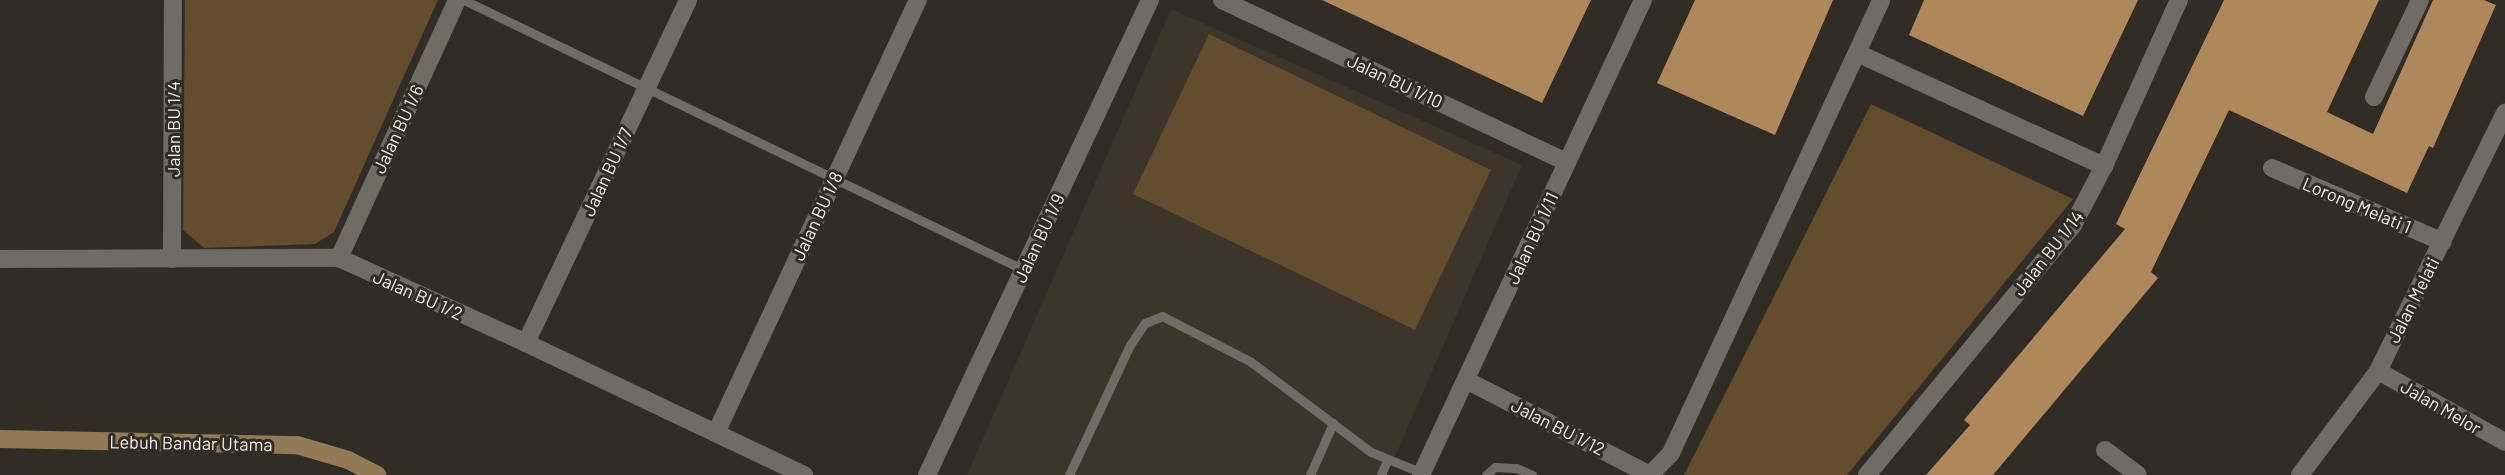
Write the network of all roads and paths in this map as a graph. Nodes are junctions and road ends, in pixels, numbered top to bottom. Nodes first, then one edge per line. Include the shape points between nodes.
1 (173, 0) edge
2 (457, 0) edge
3 (464, 0) edge
4 (688, 0) edge
5 (918, 0) edge
6 (1150, 0) edge
7 (1222, 0) edge
8 (1643, 0) edge
9 (1881, 0) edge
10 (2179, 0) edge
11 (2420, 0) edge
12 (1857, 53) junction
13 (646, 88) junction
14 (2374, 97) dead end
15 (2505, 113) edge
16 (1567, 162) junction
17 (2104, 166) junction
18 (2272, 168) dead end
19 (834, 179) junction
20 (2443, 242) junction
21 (339, 258) junction
22 (0, 259) edge
23 (172, 259) junction
24 (1024, 270) junction
25 (526, 344) junction
26 (2378, 371) junction
27 (1466, 380) junction
28 (1333, 423) junction
29 (716, 433) junction
30 (0, 439) edge
31 (2505, 442) edge
32 (2105, 450) dead end
33 (1387, 460) junction
34 (1421, 474) edge
35 (377, 475) edge
36 (804, 475) edge
37 (927, 475) edge
38 (1069, 475) edge
39 (1310, 475) edge
40 (1381, 475) edge
41 (1486, 475) edge
42 (1532, 475) edge
43 (1650, 475) edge
44 (1867, 475) edge
45 (2138, 475) edge
46 (2300, 475) edge

1 - 23 street, Jalan BU 1/4
2 - 21 street, Jalan BU 1/6
3 - 13 lane
4 - 13 street, Jalan BU 1/7
5 - 19 street, Jalan BU 1/8
6 - 24 street, Jalan BU 1/9
7 - 16 street, Jalan BU 1/10
8 - 16 street, Jalan BU 1/11
9 - 12 street
10 - 17 street, Jalan BU 1/14
11 - 14 street
12 - 17 street
12 - 43 street via 1671,453
13 - 19 lane
13 - 25 street, Jalan BU 1/7
15 - 20 street, Jalan Melati
16 - 27 street, Jalan BU 1/11
17 - 44 street, Jalan BU 1/14 via 2073,225
18 - 20 street, Lorong Melati 1
19 - 24 lane
19 - 29 street, Jalan BU 1/8
20 - 26 street, Jalan Melati
21 - 23 street, Jalan BU 1/2
21 - 25 street, Jalan BU 1/2
22 - 23 street, Jalan BU 1/2
24 - 37 street, Jalan BU 1/9
25 - 29 street, Jalan BU 1/2
26 - 31 street, Jalan Melor
26 - 46 street, Jalan Melati
27 - 34 street, Jalan BU 1/11
27 - 43 street, Jalan BU 1/12
28 - 33 lane
28 - 38 lane via 1251,362 1162,316 1145,323 1130,345
28 - 39 lane
29 - 36 street, Jalan BU 1/2
30 - 35 main road, Lebuh Bandar Utama via 297,445 348,459
32 - 45 street
33 - 34 lane
33 - 40 lane
41 - 42 lane via 1495,467 1517,468

